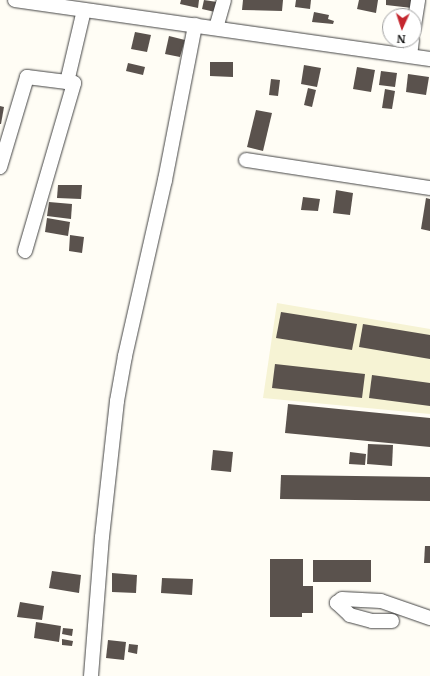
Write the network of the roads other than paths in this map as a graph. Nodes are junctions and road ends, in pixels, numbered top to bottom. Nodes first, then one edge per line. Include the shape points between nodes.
1 (15, 0) edge
2 (224, 0) edge
3 (84, 10) junction
4 (195, 25) junction
5 (216, 28) junction
6 (411, 48) edge
7 (410, 56) junction
8 (430, 59) edge
9 (67, 82) junction
10 (246, 160) dead end
11 (0, 167) edge
12 (430, 188) edge
13 (25, 251) dead end
14 (430, 618) edge
15 (392, 621) dead end
16 (91, 676) edge

1 - 3 street
2 - 5 street
3 - 4 street
3 - 9 street
4 - 5 street
4 - 16 street via 165,180 125,356 102,537
5 - 7 street
6 - 7 street
7 - 8 street
9 - 11 street via 27,77
9 - 13 street via 74,83
10 - 12 street
14 - 15 street via 381,601 342,599 337,603 350,615 372,621

